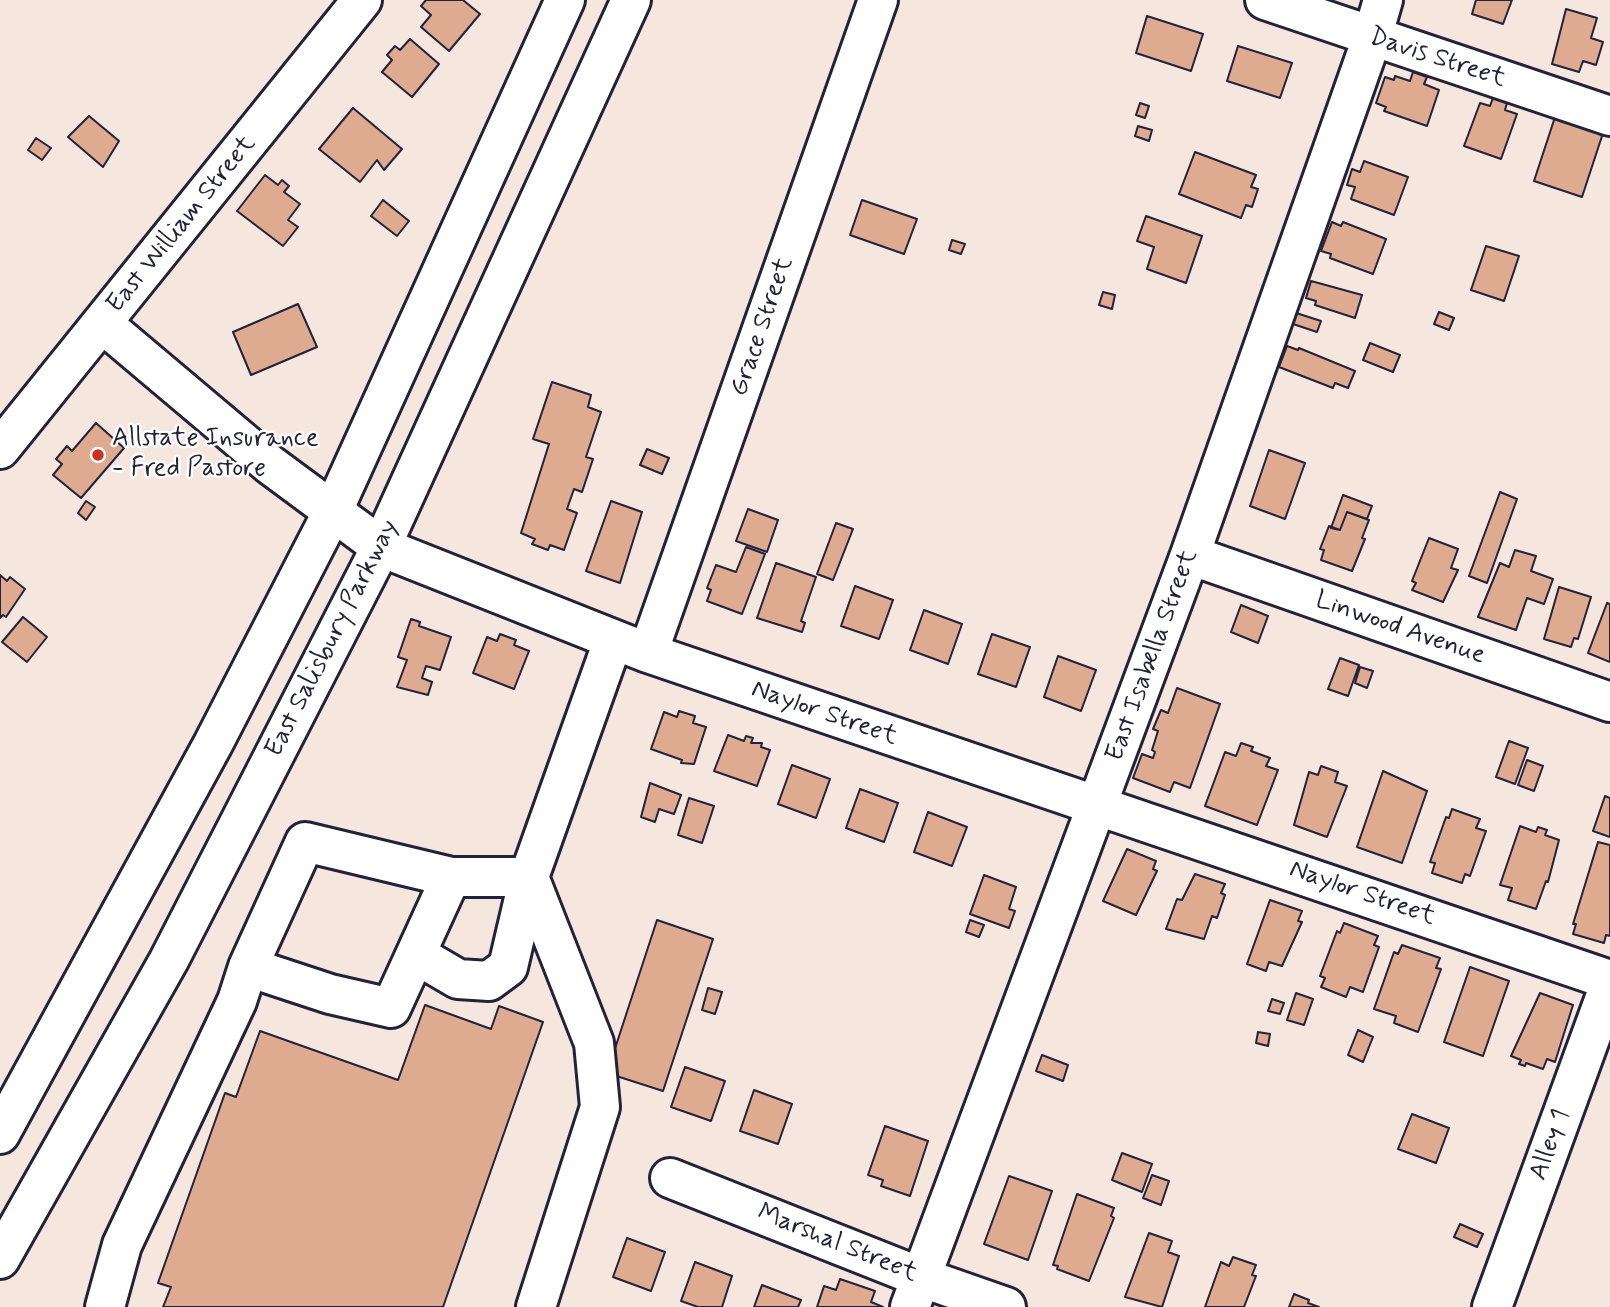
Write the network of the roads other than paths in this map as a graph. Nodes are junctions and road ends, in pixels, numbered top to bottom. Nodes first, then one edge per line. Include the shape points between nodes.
1 (362, 0) edge
2 (565, 0) edge
3 (631, 0) edge
4 (877, 0) edge
5 (1265, 0) edge
6 (1382, 0) edge
7 (1372, 38) junction
8 (1610, 116) edge
9 (103, 324) junction
10 (0, 449) edge
11 (332, 513) junction
12 (381, 547) junction
13 (1191, 555) junction
14 (613, 641) junction
15 (649, 653) junction
16 (1610, 702) edge
17 (1099, 804) junction
18 (451, 877) junction
19 (529, 877) junction
20 (418, 955) junction
21 (248, 967) junction
22 (1610, 982) edge
23 (0, 1134) edge
24 (670, 1178) dead end
25 (0, 1259) edge
26 (915, 1292) edge
27 (105, 1307) edge
28 (536, 1307) edge
29 (1006, 1307) edge
30 (1492, 1307) edge

1 - 9 street, East William Street
2 - 11 street
3 - 12 street, East Salisbury Parkway
4 - 15 street, Grace Street
5 - 7 street, Davis Street
6 - 7 street, East Isabella Street
7 - 8 street, Davis Street
7 - 13 street, East Isabella Street
9 - 10 street, East William Street
9 - 11 street, Naylor Street
11 - 12 street, Naylor Street
11 - 23 street via 213,744
12 - 14 street, Naylor Street
12 - 25 street, East Salisbury Parkway via 169,960
13 - 16 street, Linwood Avenue
13 - 17 street, East Isabella Street
14 - 15 street, Naylor Street
14 - 19 street
15 - 17 street, Naylor Street
17 - 22 street, Naylor Street
17 - 26 street, East Isabella Street
18 - 19 street
18 - 20 street
18 - 21 street via 305,842
19 - 20 street via 508,967 489,981 458,979
19 - 28 street via 594,1043 600,1107
20 - 21 street via 391,1008
21 - 27 street via 237,1001 122,1245
22 - 30 street, Alley 1
24 - 26 street, Marshal Street
26 - 29 street, Marshal Street

